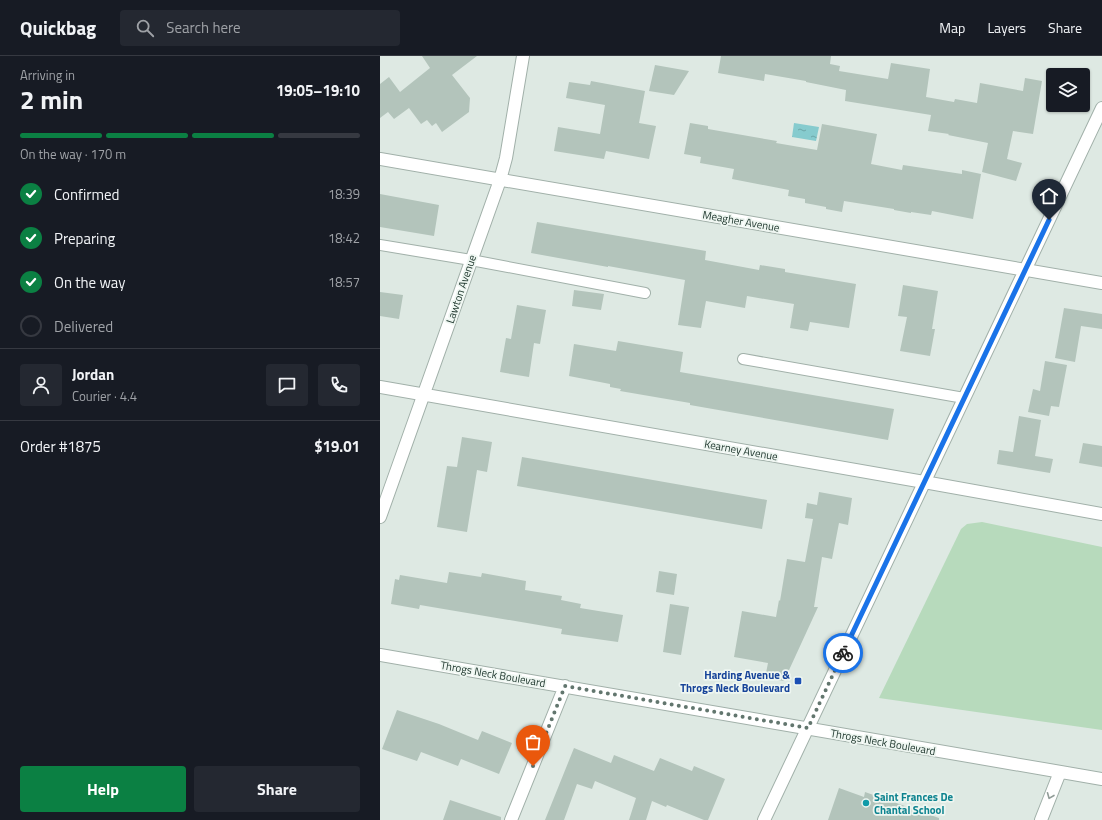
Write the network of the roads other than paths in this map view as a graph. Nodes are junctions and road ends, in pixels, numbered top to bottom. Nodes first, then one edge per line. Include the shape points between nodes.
1 (523, 56) edge
2 (1102, 108) edge
3 (380, 159) edge
4 (500, 180) junction
5 (380, 245) edge
6 (471, 260) junction
7 (1025, 270) junction
8 (1102, 283) edge
9 (645, 293) dead end
10 (743, 359) dead end
11 (380, 386) edge
12 (424, 394) junction
13 (964, 398) junction
14 (924, 482) junction
15 (1102, 514) edge
16 (380, 516) edge
17 (380, 655) edge
18 (565, 686) junction
19 (808, 728) junction
20 (1060, 772) junction
21 (1102, 779) edge
22 (511, 820) edge
23 (764, 820) edge
24 (1041, 820) edge

1 - 4 street, Lawton Avenue
2 - 7 street
3 - 4 street, Meagher Avenue
4 - 6 street, Lawton Avenue
4 - 7 street, Meagher Avenue
5 - 6 lane
6 - 9 lane
6 - 12 street, Lawton Avenue
7 - 8 street, Meagher Avenue
7 - 13 street
10 - 13 lane
11 - 12 street, Kearney Avenue
12 - 14 street, Kearney Avenue
12 - 16 street, Lawton Avenue
13 - 14 street
14 - 15 street, Kearney Avenue
14 - 19 street
17 - 18 street, Throgs Neck Boulevard
18 - 19 street, Throgs Neck Boulevard
18 - 22 street
19 - 20 street, Throgs Neck Boulevard
19 - 23 street
20 - 21 street, Throgs Neck Boulevard
20 -> 24 street

